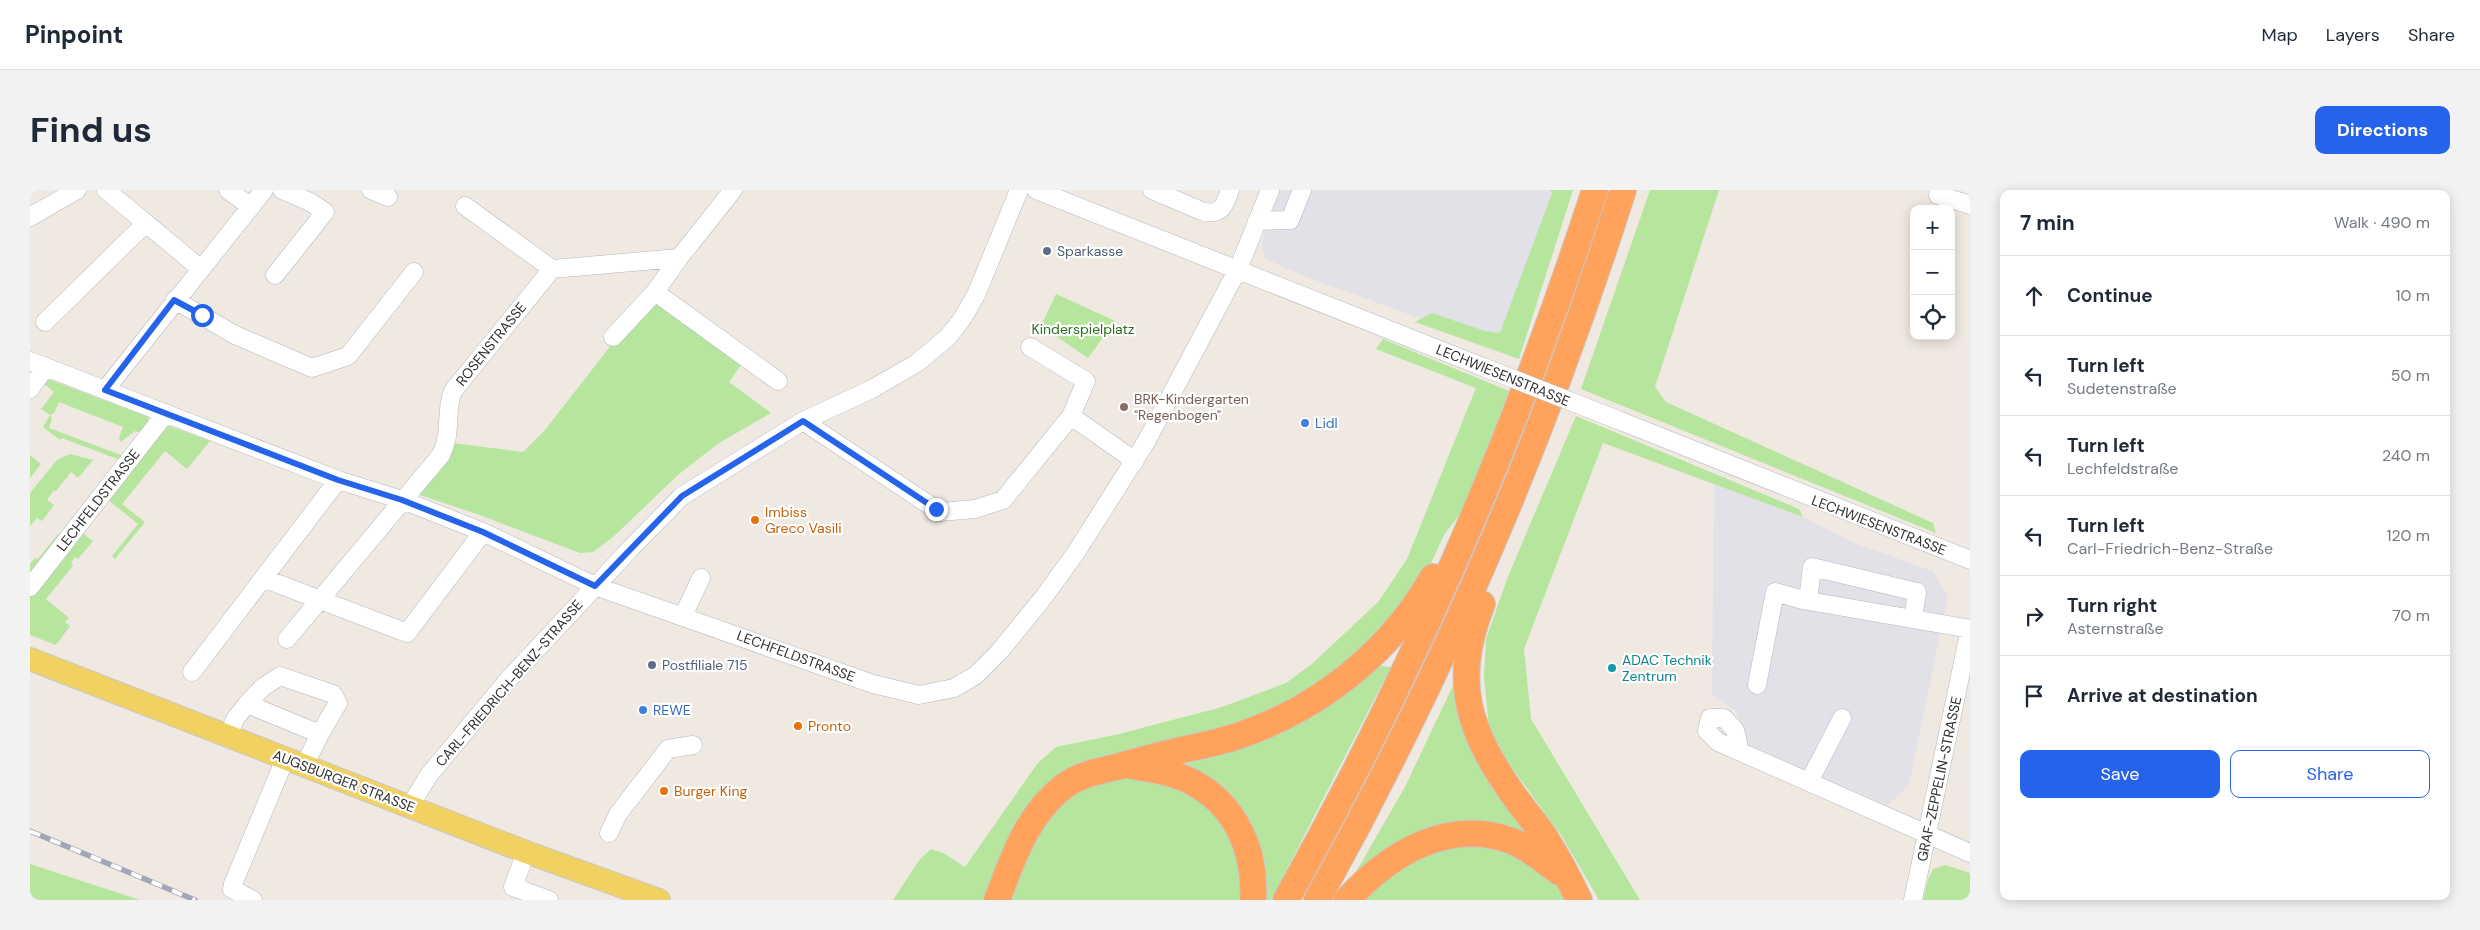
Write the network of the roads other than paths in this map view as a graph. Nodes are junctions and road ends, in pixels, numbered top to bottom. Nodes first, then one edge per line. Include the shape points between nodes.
1 (78, 190) edge
2 (106, 190) edge
3 (228, 190) edge
4 (264, 190) edge
5 (282, 190) edge
6 (371, 190) edge
7 (733, 190) edge
8 (1019, 190) edge
9 (1036, 190) edge
10 (1152, 190) edge
11 (1230, 190) edge
12 (1270, 190) edge
13 (1302, 190) edge
14 (1595, 190) edge
15 (1623, 190) edge
16 (1938, 195) dead end
17 (388, 197) dead end
18 (464, 206) dead end
19 (1970, 206) edge
20 (252, 207) junction
21 (30, 217) edge
22 (1257, 220) junction
23 (145, 224) junction
24 (679, 258) junction
25 (201, 269) junction
26 (1238, 269) junction
27 (552, 270) junction
28 (414, 272) dead end
29 (275, 275) dead end
30 (654, 292) junction
31 (174, 300) junction
32 (45, 322) dead end
33 (613, 337) dead end
34 (1030, 347) dead end
35 (30, 361) edge
36 (46, 367) junction
37 (778, 381) dead end
38 (30, 389) edge
39 (105, 390) junction
40 (166, 413) junction
41 (1071, 416) junction
42 (803, 421) junction
43 (1134, 461) junction
44 (338, 480) junction
45 (402, 500) junction
46 (1479, 505) junction
47 (1498, 531) junction
48 (483, 532) junction
49 (1970, 560) edge
50 (701, 578) dead end
51 (268, 580) dead end
52 (595, 586) junction
53 (30, 587) edge
54 (319, 600) junction
55 (1808, 601) junction
56 (683, 616) junction
57 (1913, 619) junction
58 (1970, 629) edge
59 (287, 639) dead end
60 (30, 659) edge
61 (192, 672) dead end
62 (1758, 685) dead end
63 (247, 704) junction
64 (1842, 718) dead end
65 (320, 734) junction
66 (228, 737) junction
67 (693, 745) dead end
68 (1740, 752) dead end
69 (295, 763) junction
70 (1126, 765) junction
71 (1809, 782) junction
72 (410, 806) junction
73 (609, 833) dead end
74 (1928, 835) junction
75 (526, 852) junction
76 (1970, 853) edge
77 (1566, 877) junction
78 (252, 900) edge
79 (549, 900) edge
80 (659, 900) edge
81 (997, 900) edge
82 (1253, 900) edge
83 (1286, 900) edge
84 (1317, 900) edge
85 (1347, 900) edge
86 (1579, 900) edge
87 (1913, 900) edge

1 - 21 street
2 - 23 street
3 - 20 street
4 - 20 street
5 - 29 street via 325,212
6 - 17 street
7 - 24 street
8 - 42 street, CARL-FRIEDRICH-BENZ-STRASSE via 976,295 948,336 917,363 872,389
9 - 26 street, LECHWIESENSTRASSE
10 - 11 street via 1213,214 1224,208
12 - 22 street, LECHFELDSTRASSE
13 - 22 street via 1290,220
14 - 46 highway via 1540,348
15 - 47 highway via 1566,358
16 - 19 street
18 - 27 street
20 - 25 street
22 - 26 street, LECHFELDSTRASSE
23 - 25 street
23 - 32 street
24 - 27 street
24 - 30 street
25 - 31 street
26 - 43 street, LECHFELDSTRASSE
26 - 49 street, LECHWIESENSTRASSE, bridge
27 - 45 street, ROSENSTRASSE via 453,391 448,404 448,441
28 - 31 street via 348,356 312,368 236,335
30 - 33 street
30 - 37 street
31 - 39 street
34 - 41 street via 1086,381
35 - 36 street, LECHFELDSTRASSE
36 - 38 street
36 - 39 street, LECHFELDSTRASSE
39 - 40 street, LECHFELDSTRASSE
40 - 44 street, LECHFELDSTRASSE
40 - 53 street, LECHFELDSTRASSE
41 - 42 street via 1003,500 976,508 940,512 832,450
41 - 43 street
42 - 52 street, CARL-FRIEDRICH-BENZ-STRASSE via 682,496
43 - 56 street, LECHFELDSTRASSE via 1075,554 1042,598 999,652 976,675 954,688 920,695 873,684
44 - 45 street, LECHFELDSTRASSE
44 - 61 street
45 - 48 street, LECHFELDSTRASSE
45 - 54 street, ROSENSTRASSE
46 - 70 highway via 1453,539 1426,589 1398,628 1331,690 1253,732 1146,757
46 - 83 highway via 1401,680 1334,816
47 - 77 highway via 1495,571 1470,635 1465,674 1469,705 1480,740 1498,772 1544,836
47 - 84 highway via 1394,757
48 - 52 street, LECHFELDSTRASSE
48 - 54 street via 407,633
50 - 56 street
51 - 54 street
52 - 56 street, LECHFELDSTRASSE
52 - 72 street, CARL-FRIEDRICH-BENZ-STRASSE via 502,688 429,775
54 - 59 street, ROSENSTRASSE
55 - 57 street
55 - 57 street via 1812,567 1917,592
55 - 62 street via 1775,592
57 - 58 street
58 - 74 street, GRAF-ZEPPELIN-STRASSE
60 - 66 main road, AUGSBURGER STRASSE
63 - 65 street
63 - 65 street via 263,687 280,676 333,694 338,703
63 - 66 street via 235,719
64 - 71 street
65 - 69 street
66 - 69 main road, AUGSBURGER STRASSE
67 - 73 street via 668,749 618,814
68 - 71 street
69 - 72 main road, AUGSBURGER STRASSE
69 - 78 street via 233,884 232,889
70 - 81 highway via 1087,774 1046,802 1016,848
70 - 82 highway via 1189,780 1224,806 1239,826 1250,852 1255,881
71 - 74 street
72 - 75 main road, AUGSBURGER STRASSE
74 - 76 street
74 - 87 street, GRAF-ZEPPELIN-STRASSE
75 - 79 street via 513,886
75 - 80 main road, AUGSBURGER STRASSE
77 - 85 highway via 1513,841 1474,833 1453,834 1410,849 1364,881
77 - 86 highway

